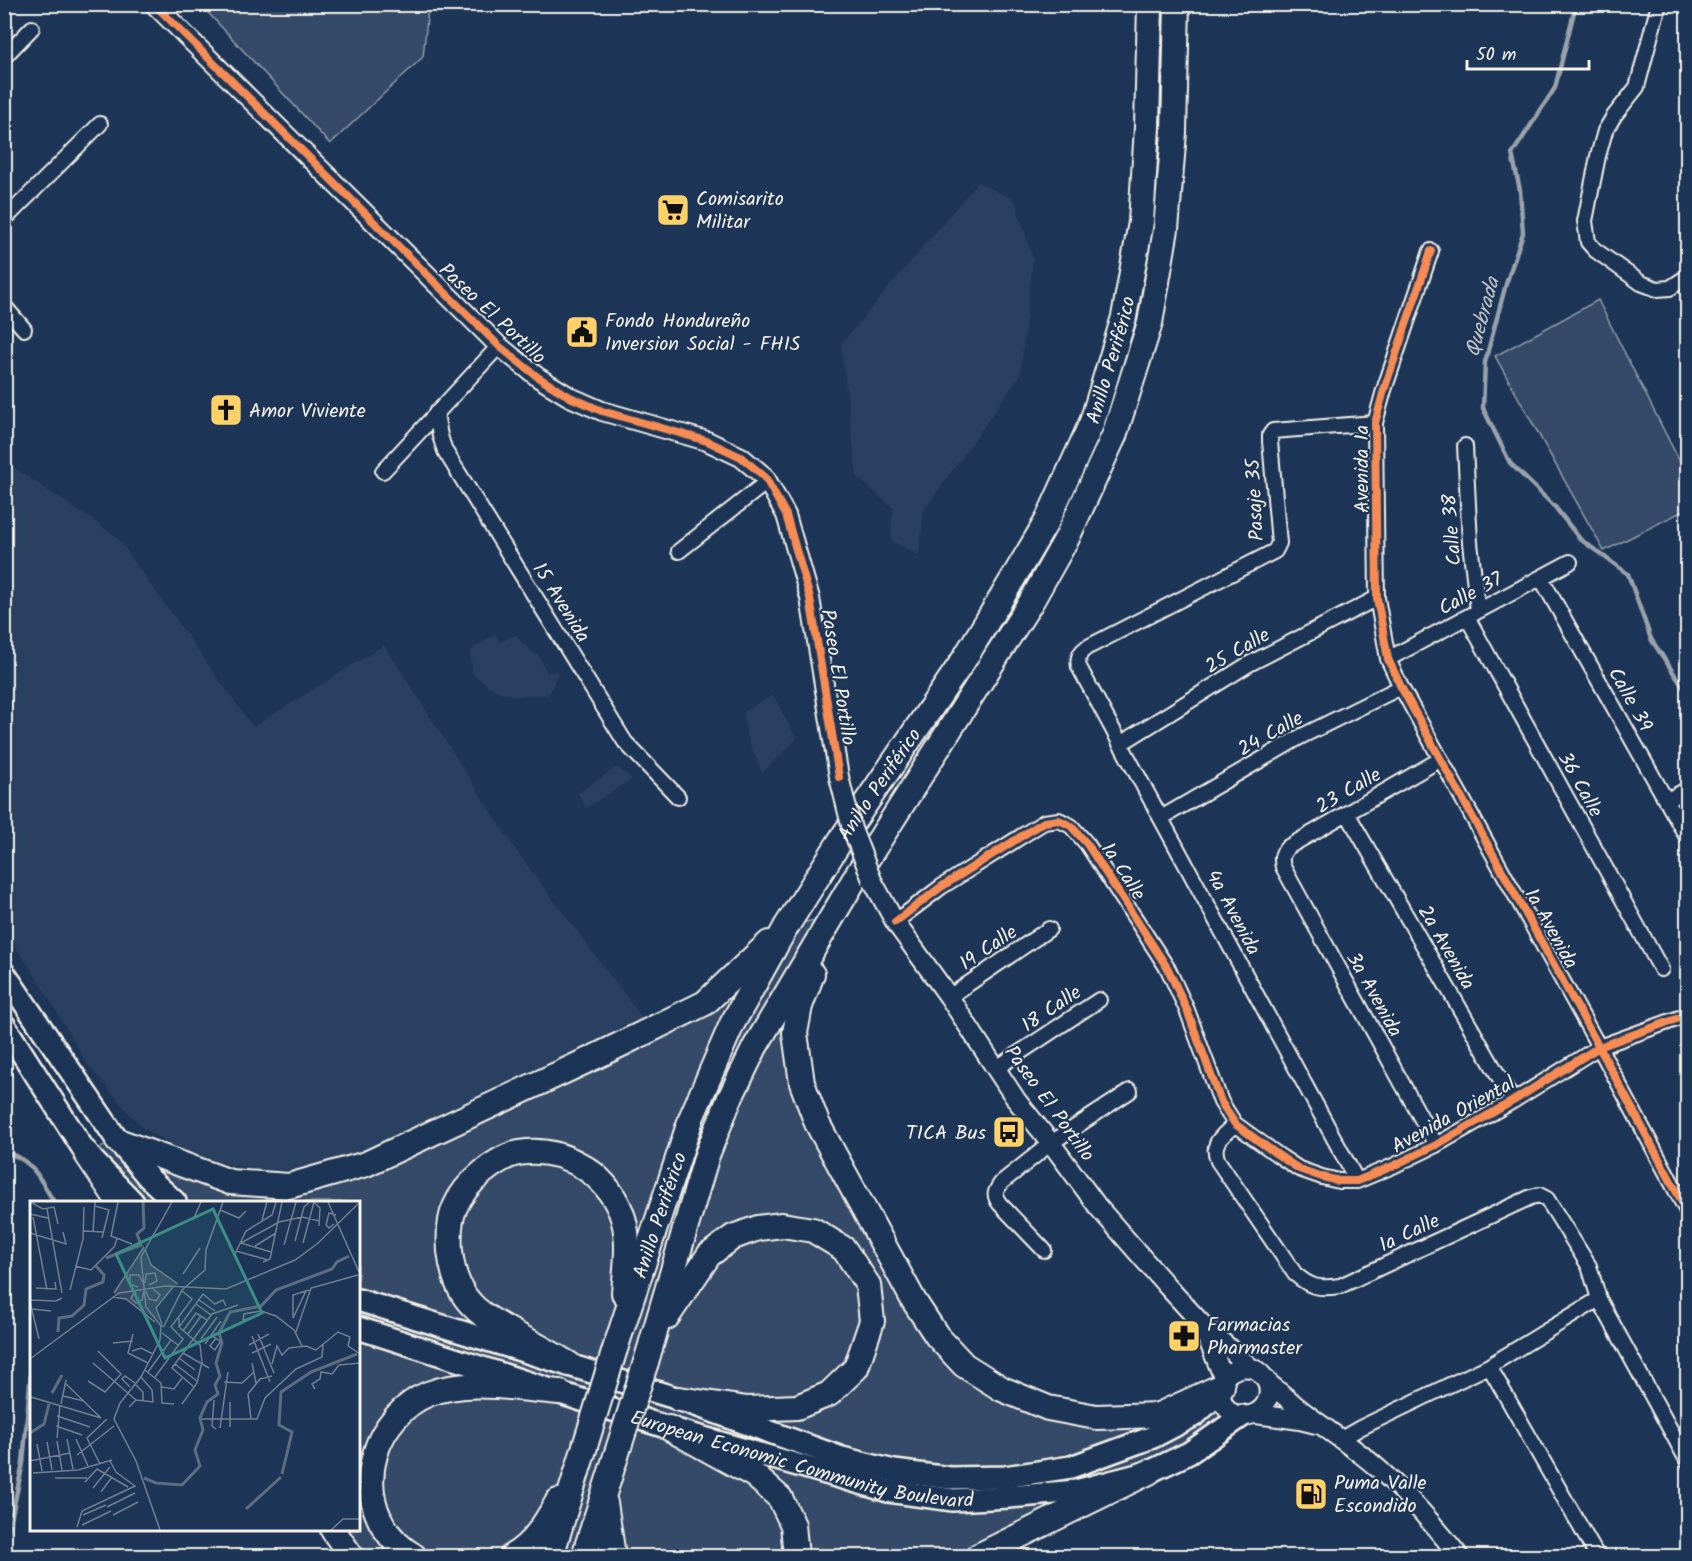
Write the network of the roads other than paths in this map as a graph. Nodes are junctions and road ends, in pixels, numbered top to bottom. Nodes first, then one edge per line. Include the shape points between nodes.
1 (154, 4) edge
2 (1150, 4) edge
3 (1177, 4) edge
4 (1659, 4) edge
5 (32, 28) dead end
6 (4, 57) edge
7 (100, 124) dead end
8 (4, 220) edge
9 (1431, 251) dead end
10 (1688, 274) edge
11 (4, 306) edge
12 (24, 328) dead end
13 (499, 346) junction
14 (436, 413) junction
15 (1375, 423) junction
16 (1465, 446) dead end
17 (383, 471) dead end
18 (768, 481) junction
19 (679, 551) dead end
20 (1570, 562) dead end
21 (1541, 578) junction
22 (1377, 598) junction
23 (1472, 614) junction
24 (1388, 659) junction
25 (1077, 660) joint
26 (1401, 687) junction
27 (1120, 744) junction
28 (1441, 759) junction
29 (1688, 789) edge
30 (678, 796) dead end
31 (1666, 801) junction
32 (1347, 813) junction
33 (1161, 818) junction
34 (1688, 839) edge
35 (1281, 861) joint
36 (834, 915) junction
37 (895, 922) junction
38 (786, 927) junction
39 (1049, 929) dead end
40 (1660, 969) dead end
41 (4, 973) edge
42 (949, 997) junction
43 (1099, 1000) dead end
44 (1688, 1017) edge
45 (4, 1025) edge
46 (1599, 1047) junction
47 (996, 1069) junction
48 (1130, 1091) dead end
49 (1513, 1101) junction
50 (1235, 1124) junction
51 (118, 1141) junction
52 (1051, 1143) junction
53 (1436, 1145) junction
54 (86, 1153) junction
55 (1357, 1181) junction
56 (1683, 1193) edge
57 (118, 1201) edge
58 (131, 1201) edge
59 (173, 1201) edge
60 (1688, 1213) edge
61 (1044, 1250) dead end
62 (1599, 1299) junction
63 (360, 1301) edge
64 (1201, 1323) junction
65 (360, 1329) edge
66 (654, 1336) junction
67 (618, 1338) junction
68 (569, 1364) junction
69 (1489, 1365) junction
70 (1251, 1368) junction
71 (1267, 1382) junction
72 (1222, 1385) junction
73 (559, 1392) junction
74 (679, 1399) junction
75 (1249, 1415) junction
76 (1320, 1425) junction
77 (669, 1428) junction
78 (1341, 1439) junction
79 (1688, 1462) edge
80 (577, 1470) junction
81 (1149, 1472) junction
82 (604, 1496) junction
83 (334, 1531) edge
84 (351, 1557) edge
85 (414, 1557) edge
86 (512, 1557) edge
87 (551, 1557) edge
88 (584, 1557) edge
89 (613, 1557) edge
90 (796, 1557) edge
91 (978, 1557) edge
92 (1459, 1557) edge
93 (1597, 1557) edge

1 - 13 main road, Paseo El Portillo
2 - 38 highway, Anillo Periférico via 1141,222 1124,317 1092,422 1047,521 1005,592
3 - 36 highway, Anillo Periférico via 1174,132 1166,229 1150,323 1114,436 1067,538 1031,602
4 - 10 street via 1637,87 1605,131 1585,221 1588,242 1595,250 1641,283 1657,289 1670,288
5 - 6 street
7 - 8 street
9 - 15 street, Avenida 1a
11 - 12 street
13 - 14 street
13 - 18 main road, Paseo El Portillo via 570,397 602,411 707,441 741,457
14 - 17 street
14 - 30 street, 15 Avenida via 445,451 618,732
15 - 22 street, Avenida 1a
15 - 25 street, Pasaje 35 via 1273,431 1270,441 1279,543 1275,551 1086,648
16 - 23 street, Calle 38
18 - 19 street
18 - 37 main road, Paseo El Portillo, bridge via 786,515 810,598 839,777 852,829 872,880
20 - 21 street, Calle 37
21 - 23 street, Calle 37
21 - 31 street, Calle 39
22 - 24 street, Avenida 1a
22 - 27 street, 25 Calle via 1249,664
23 - 24 street, Calle 37
23 - 40 street, 36 Calle
24 - 26 street, 1a Avenida
25 - 27 street, 4a Avenida
26 - 28 street, 1a Avenida
26 - 33 street, 24 Calle via 1300,738
27 - 33 street, 4a Avenida
28 - 32 street, 23 Calle
28 - 46 street, 1a Avenida
29 - 31 street
31 - 34 street, Calle 39
32 - 35 street, 23 Calle via 1288,847 1282,852
32 - 49 street, 2a Avenida
33 - 55 street, 4a Avenida
35 - 53 street, 3a Avenida
36 - 66 highway, Anillo Periférico via 755,1047 729,1100 707,1155
36 - 72 highway via 800,1006 795,1033 802,1083 827,1142 937,1336 964,1365 1002,1389 1048,1408 1096,1417 1159,1414
37 - 42 main road, Paseo El Portillo
37 - 50 street, 1a Calle via 941,887 1044,822 1059,820 1071,826 1087,844 1168,969 1221,1102
38 - 51 highway via 705,1003 366,1164 289,1186 230,1182
38 - 67 highway, Anillo Periférico via 732,1024 692,1116
39 - 42 street, 19 Calle
41 - 51 main road
42 - 47 main road, Paseo El Portillo
43 - 47 street, 18 Calle
44 - 46 street, Avenida Oriental
45 - 54 main road
46 - 49 street, Avenida Oriental
46 - 56 street, 1a Avenida
47 - 52 main road, Paseo El Portillo
48 - 52 street
49 - 53 street, Avenida Oriental
50 - 55 street, Avenida Oriental via 1299,1169 1339,1181
50 - 62 street, 1a Calle via 1218,1141 1214,1152 1295,1274 1306,1284 1322,1288 1340,1286 1539,1196 1547,1199 1589,1266
51 - 59 main road
52 - 61 street via 995,1190 1000,1204
52 - 64 main road, Paseo El Portillo via 1098,1207
53 - 55 street, Avenida Oriental
54 - 57 highway
54 - 58 main road
56 - 60 street, 1a Avenida
62 - 69 street
62 - 79 street
63 - 68 main road, European Economic Community Boulevard
64 - 70 main road, Paseo El Portillo
64 - 72 main road, Paseo El Portillo
65 - 73 main road, European Economic Community Boulevard
66 - 74 highway via 709,1255 733,1237 758,1228 782,1225 813,1230 843,1249 868,1285 872,1322 856,1368 829,1394 797,1407 747,1409
66 - 82 highway, Anillo Periférico, bridge
67 - 68 highway via 627,1244 622,1213 610,1190 593,1172 568,1158 542,1152 518,1153 494,1164 471,1182 454,1207 449,1234 451,1262 460,1288 471,1305 492,1321
67 - 80 highway, Anillo Periférico, bridge
68 - 74 main road, European Economic Community Boulevard
69 - 78 street
69 - 93 street
70 - 71 main road
70 - 72 main road via 1236,1369
71 - 75 main road via 1268,1400 1263,1408
71 - 76 main road
72 - 74 main road, European Economic Community Boulevard via 1195,1415 1153,1437 1071,1467 1005,1477 950,1478 894,1472 842,1458
72 - 75 main road via 1227,1408
73 - 77 main road, European Economic Community Boulevard
73 - 85 highway via 471,1385 447,1388 418,1399 391,1422 375,1451 370,1482 374,1505 387,1532
75 - 76 main road
75 - 81 main road, European Economic Community Boulevard via 1189,1453
76 - 78 main road
77 - 81 main road, European Economic Community Boulevard via 888,1491 953,1500 1076,1491
77 - 90 highway via 754,1475 780,1498 793,1525
78 - 92 main road via 1423,1511
80 - 86 highway via 539,1532
80 - 87 highway, Anillo Periférico
81 - 91 highway
82 - 88 highway, Anillo Periférico
82 - 89 highway
83 - 84 highway

